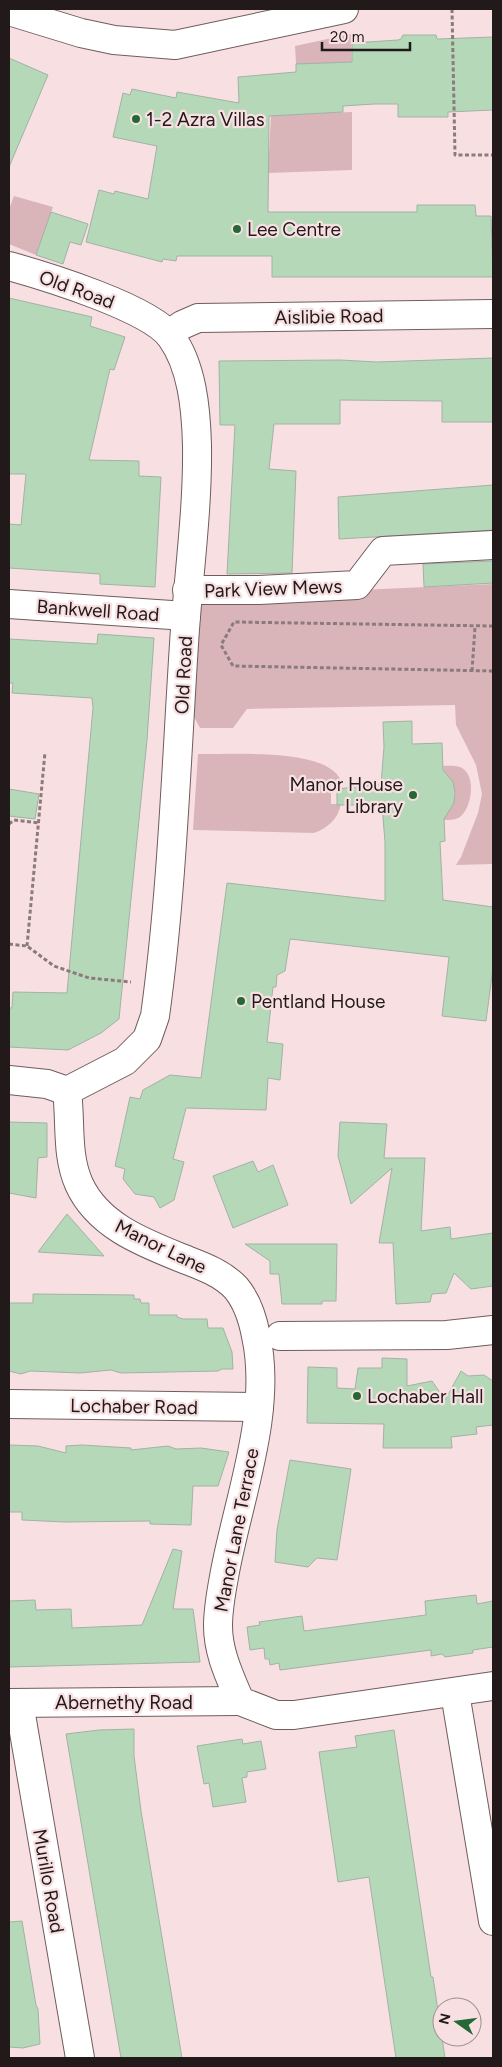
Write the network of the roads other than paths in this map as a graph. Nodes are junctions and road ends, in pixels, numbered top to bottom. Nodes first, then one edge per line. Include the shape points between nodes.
1 (344, 9) edge
2 (9, 11) edge
3 (9, 266) edge
4 (493, 314) edge
5 (169, 334) junction
6 (493, 545) edge
7 (187, 603) junction
8 (9, 604) edge
9 (9, 1080) edge
10 (67, 1091) junction
11 (493, 1330) edge
12 (268, 1336) junction
13 (9, 1404) edge
14 (259, 1407) junction
15 (493, 1686) edge
16 (455, 1693) junction
17 (240, 1701) junction
18 (14, 1703) edge
19 (493, 1921) edge
20 (80, 2058) edge

1 - 2 street via 175,45 114,40
3 - 5 street, Old Road via 95,294 136,313
4 - 5 street, Aislibie Road via 198,318
5 - 7 street, Old Road via 184,357 191,385 197,443
6 - 7 street, Park View Mews via 383,551 357,585 259,590
7 - 8 street, Bankwell Road
7 - 10 street, Old Road via 154,1016 147,1040 125,1061
9 - 10 street via 47,1084
10 - 12 street, Manor Lane via 74,1170 89,1200 121,1230 226,1279
11 - 12 street via 447,1335
12 - 14 street, Manor Lane Terrace via 260,1364
13 - 14 street, Lochaber Road
14 - 17 street, Manor Lane Terrace via 228,1556 218,1627 222,1656
15 - 16 street
16 - 17 street via 294,1715 276,1715
16 - 19 street
17 - 18 street, Abernethy Road
18 - 20 street, Murillo Road

